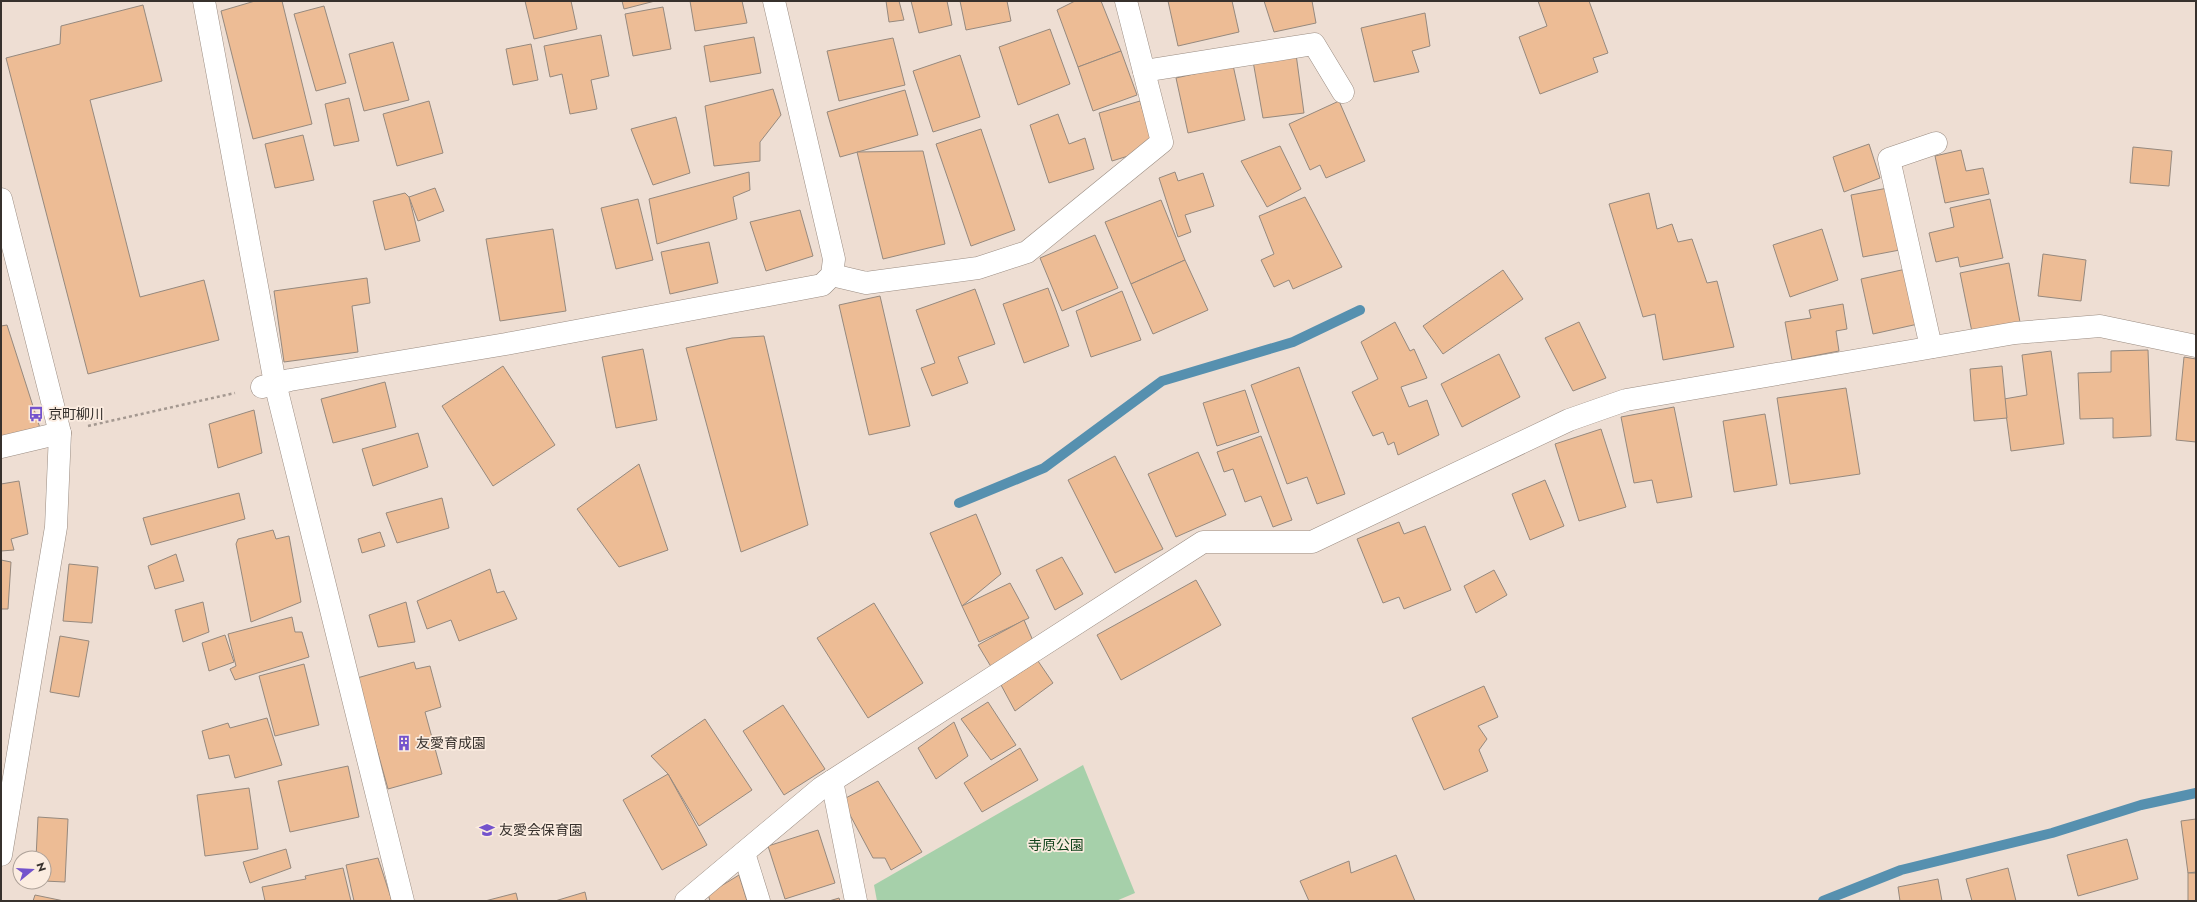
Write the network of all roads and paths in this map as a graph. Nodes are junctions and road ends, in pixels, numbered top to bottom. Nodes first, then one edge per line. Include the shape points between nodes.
1 (204, 1) edge
2 (774, 1) edge
3 (1126, 1) edge
4 (1144, 71) junction
5 (1343, 92) dead end
6 (1936, 143) dead end
7 (1, 199) edge
8 (832, 275) junction
9 (2196, 346) edge
10 (1931, 347) junction
11 (268, 386) junction
12 (60, 433) junction
13 (1, 447) edge
14 (832, 781) junction
15 (744, 853) junction
16 (1, 855) edge
17 (403, 901) edge
18 (686, 901) edge
19 (759, 901) edge
20 (856, 901) edge

1 - 11 street
2 - 8 street via 831,243 834,259
3 - 4 street
4 - 5 street via 1314,44
4 - 8 street via 1162,142 1027,252 978,268 866,283
6 - 10 street via 1889,159
7 - 12 street
8 - 11 street via 822,284
9 - 10 street via 2100,326 2015,333
10 - 14 street via 1626,400 1569,420 1312,542 1203,542
11 - 12 path
11 - 17 street
12 - 13 street
12 - 16 street via 56,528
14 - 15 street
14 - 20 street
15 - 18 street
15 - 19 street

